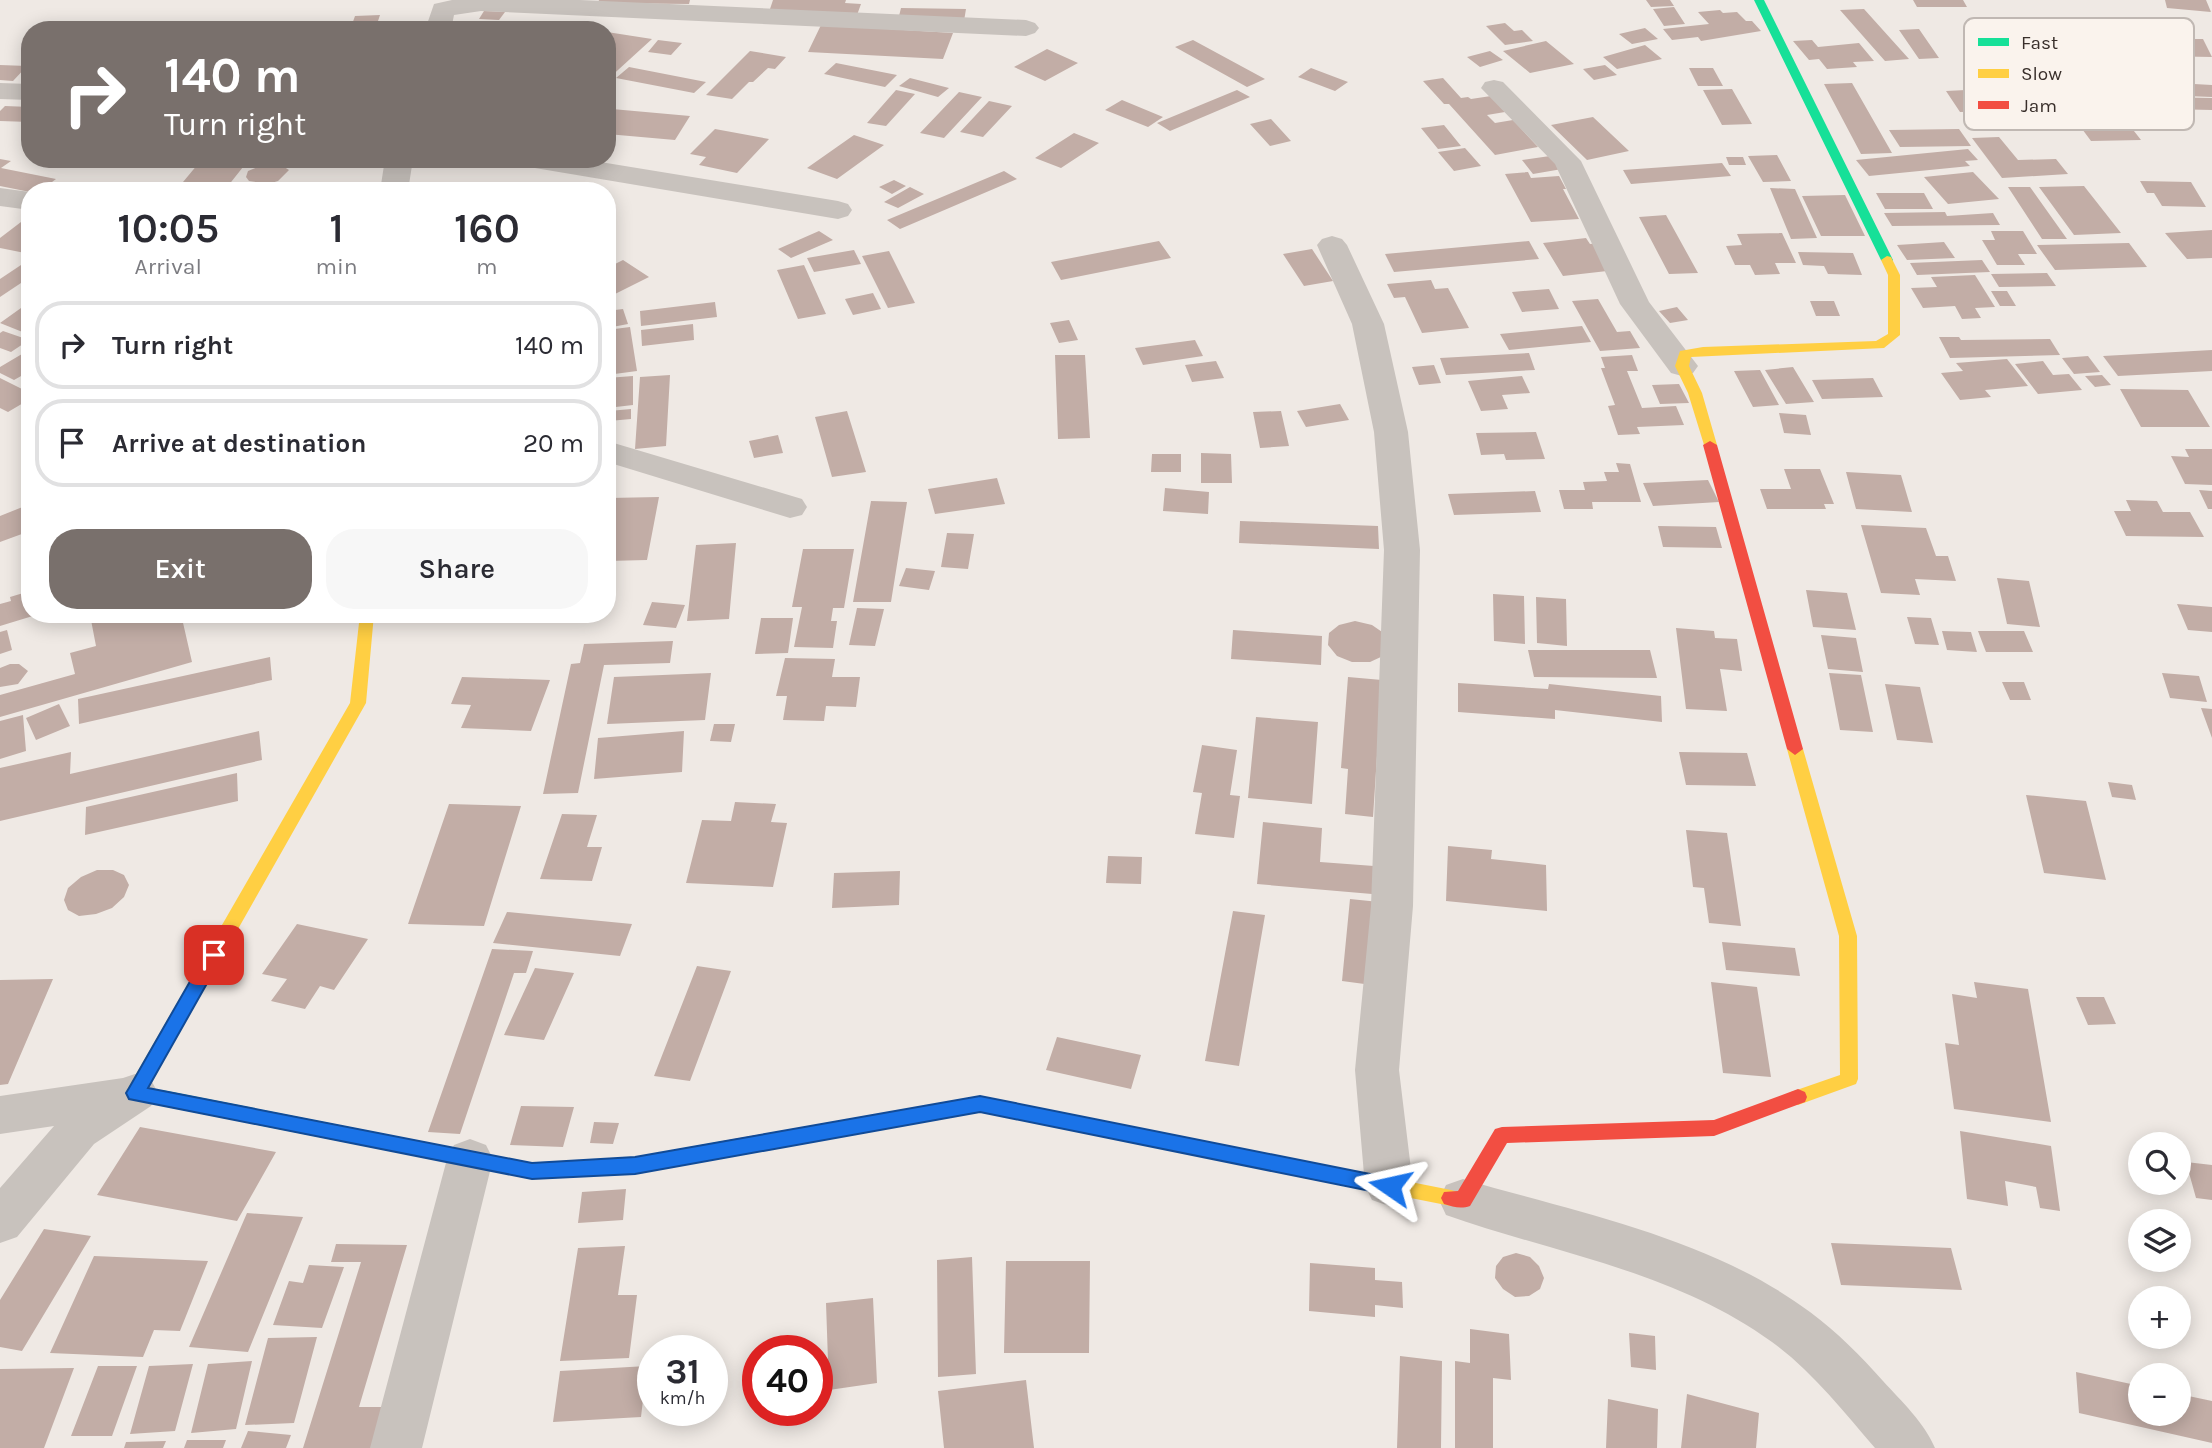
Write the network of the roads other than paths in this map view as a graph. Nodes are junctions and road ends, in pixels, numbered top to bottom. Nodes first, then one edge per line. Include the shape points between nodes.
1 (1759, 0) edge
2 (442, 13) edge
3 (1026, 28) dead end
4 (1494, 88) dead end
5 (0, 91) edge
6 (21, 92) edge
7 (584, 168) edge
8 (0, 197) edge
9 (21, 200) edge
10 (838, 210) dead end
11 (1332, 245) dead end
12 (1682, 366) junction
13 (616, 454) edge
14 (790, 507) dead end
15 (366, 623) edge
16 (135, 1093) junction
17 (0, 1115) edge
18 (470, 1159) junction
19 (1390, 1186) junction
20 (1463, 1200) junction
21 (0, 1222) edge
22 (396, 1448) edge
23 (1909, 1448) edge

1 - 12 street via 1894,275 1894,335 1879,345 1703,351 1685,354
2 - 3 street via 481,3
4 - 12 street via 1567,161 1635,303
5 - 6 street
7 - 10 street
8 - 9 street
11 - 19 street via 1368,324 1391,432 1402,550 1392,906 1377,1070
12 - 20 street via 1695,393 1848,936 1849,1079 1714,1128 1502,1135
13 - 14 street
15 - 16 street via 358,703
16 - 17 street
16 - 18 street
16 - 21 street via 78,1130
18 - 19 street via 532,1171 635,1165 980,1104
18 - 22 street
19 - 20 street
20 - 23 street via 1653,1258 1744,1297 1790,1326 1840,1369

